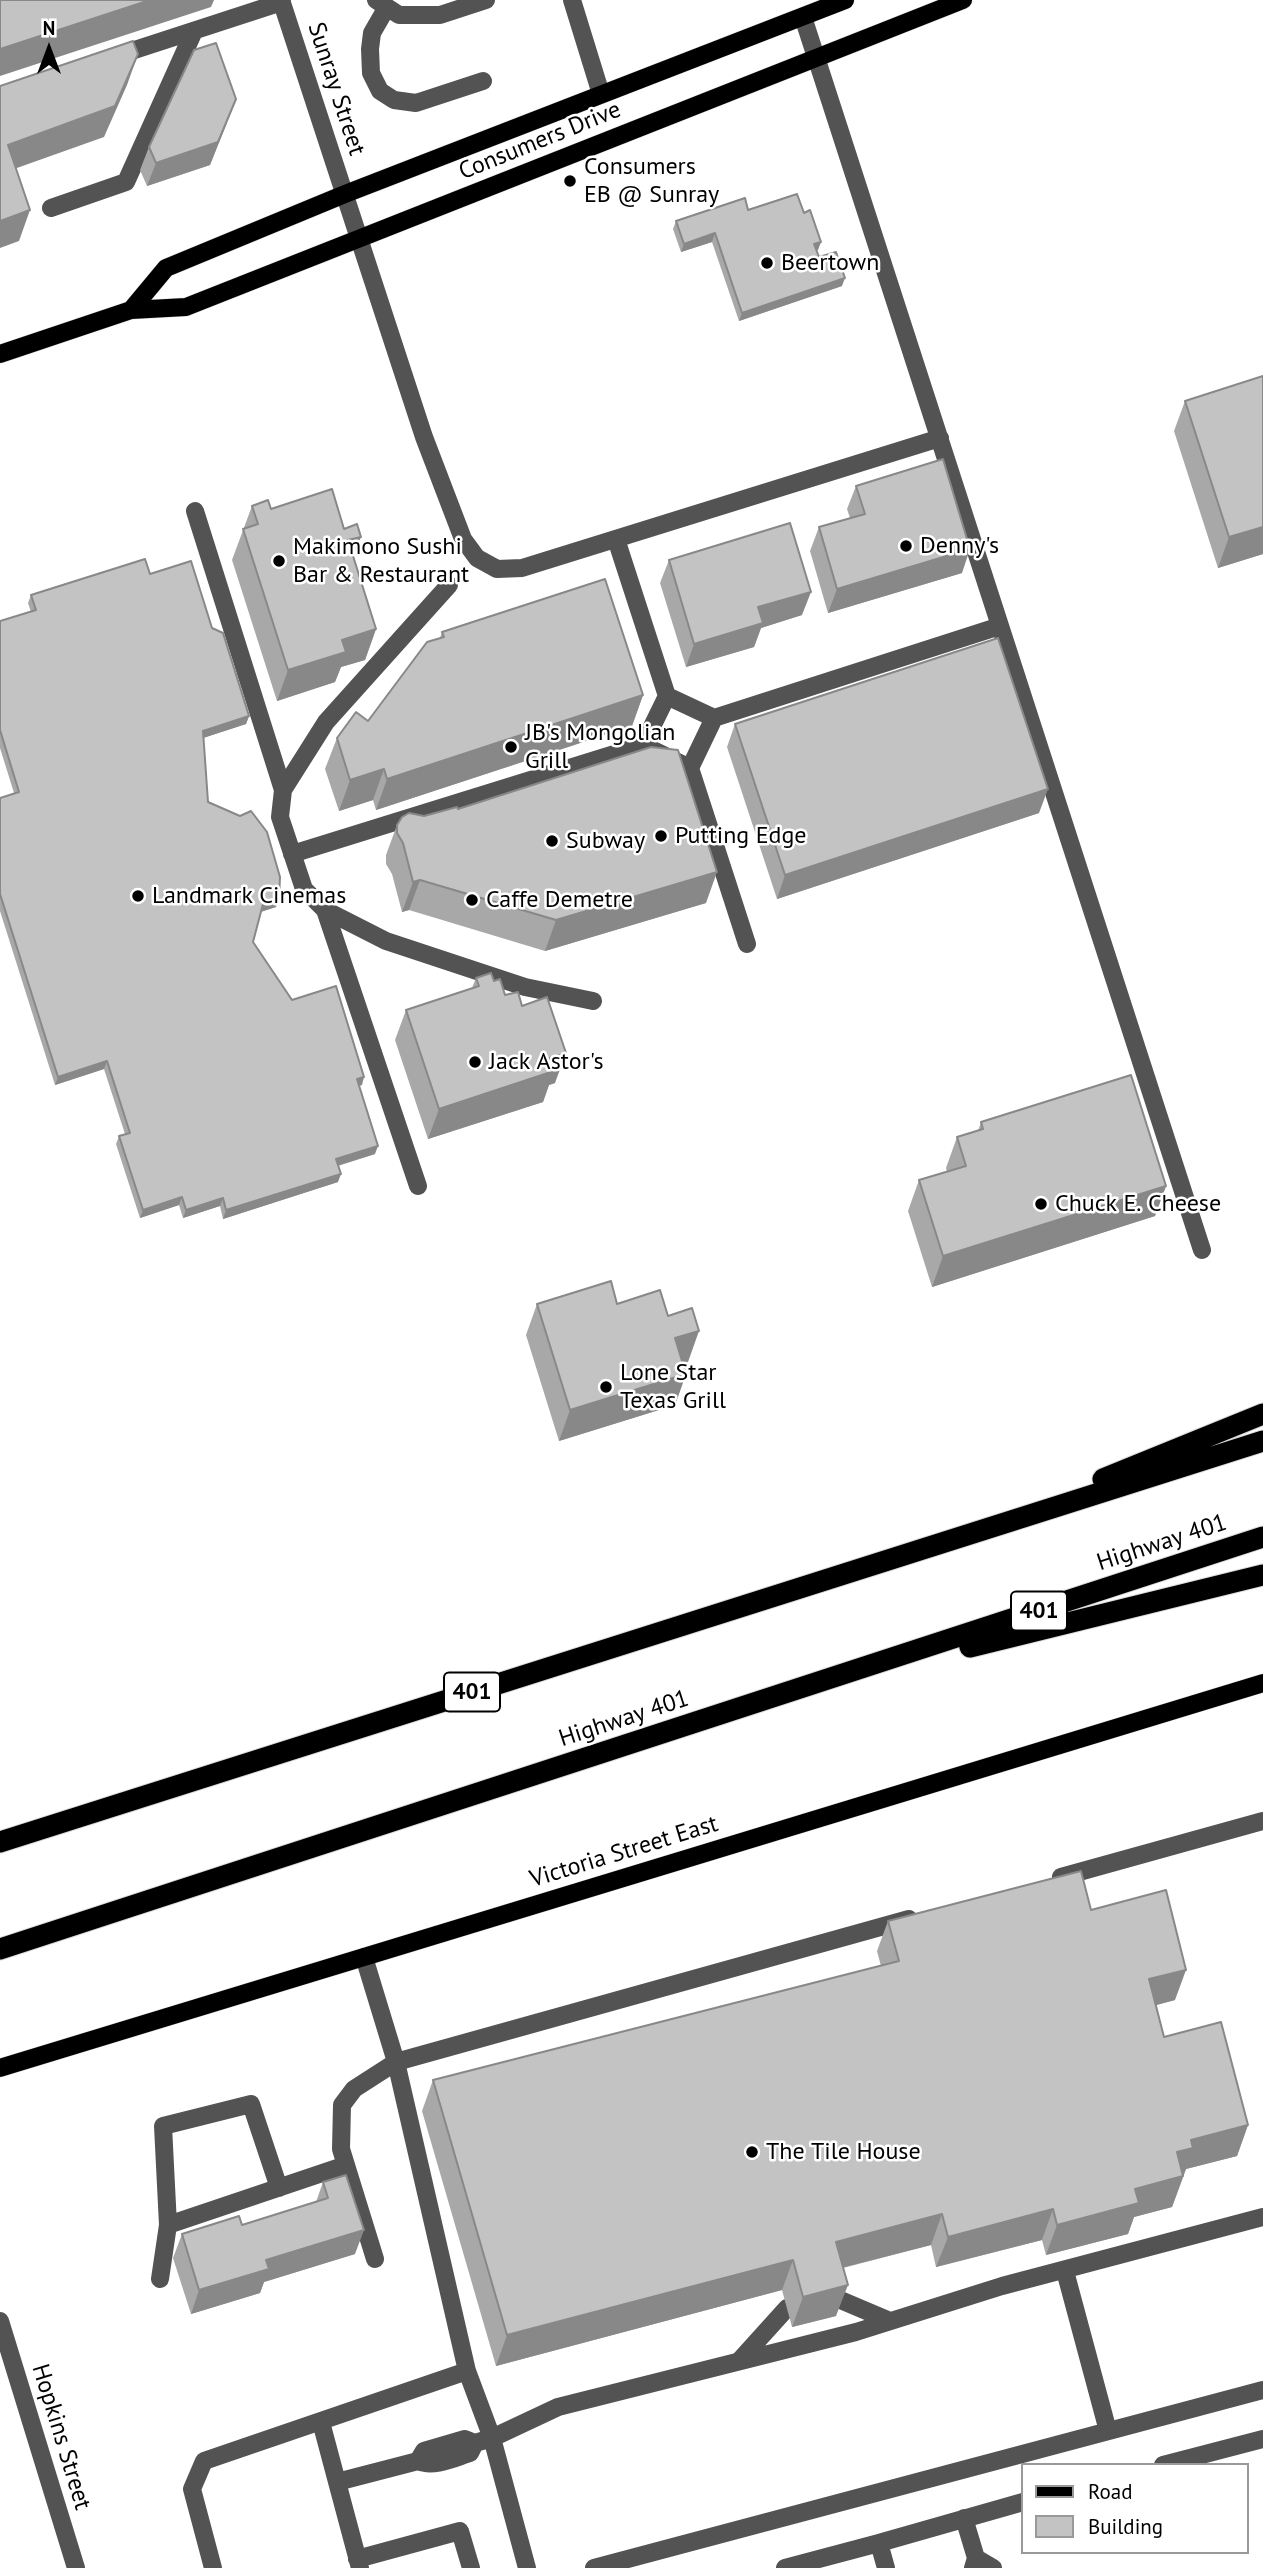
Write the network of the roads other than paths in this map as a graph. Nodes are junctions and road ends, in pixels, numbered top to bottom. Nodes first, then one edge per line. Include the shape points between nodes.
1 (486, 0) edge
2 (572, 0) edge
3 (845, 0) edge
4 (963, 0) edge
5 (282, 1) edge
6 (382, 4) edge
7 (803, 17) junction
8 (194, 31) junction
9 (817, 58) junction
10 (91, 65) edge
11 (483, 80) dead end
12 (601, 94) junction
13 (345, 194) junction
14 (51, 208) dead end
15 (359, 239) junction
16 (131, 310) junction
17 (0, 354) edge
18 (940, 438) junction
19 (195, 511) dead end
20 (615, 539) junction
21 (449, 585) dead end
22 (1000, 626) junction
23 (667, 696) junction
24 (714, 718) junction
25 (643, 745) junction
26 (690, 768) junction
27 (283, 790) junction
28 (292, 854) junction
29 (325, 911) junction
30 (747, 944) dead end
31 (593, 1001) dead end
32 (418, 1186) dead end
33 (1202, 1250) dead end
34 (1263, 1414) edge
35 (1263, 1441) edge
36 (1263, 1537) edge
37 (945, 1542) junction
38 (1263, 1575) edge
39 (1263, 1683) edge
40 (815, 1685) junction
41 (1263, 1821) edge
42 (0, 1842) edge
43 (1049, 1880) edge
44 (929, 1914) edge
45 (0, 1950) edge
46 (364, 1957) junction
47 (396, 2062) junction
48 (0, 2068) edge
49 (346, 2165) junction
50 (279, 2188) junction
51 (1263, 2217) edge
52 (168, 2225) junction
53 (374, 2259) dead end
54 (1065, 2270) junction
55 (160, 2279) dead end
56 (831, 2296) edge
57 (787, 2308) dead end
58 (0, 2321) edge
59 (890, 2321) junction
60 (740, 2360) junction
61 (467, 2371) junction
62 (1263, 2390) edge
63 (321, 2422) junction
64 (1108, 2431) junction
65 (492, 2438) junction
66 (1263, 2440) edge
67 (1171, 2463) edge
68 (337, 2482) junction
69 (1021, 2502) edge
70 (964, 2518) junction
71 (879, 2543) junction
72 (974, 2563) edge
73 (359, 2564) edge
74 (76, 2568) edge
75 (213, 2568) edge
76 (471, 2568) edge
77 (527, 2568) edge
78 (594, 2568) edge
79 (785, 2568) edge
80 (886, 2568) edge
81 (993, 2568) edge

1 - 6 street via 440,15 399,15
2 - 12 street
3 - 7 main road, Consumers Drive
4 - 9 main road, Consumers Drive
5 - 8 street
5 - 13 street, Sunray Street
6 - 11 street via 370,49 371,73 380,91 394,100 416,103
7 - 9 street
7 - 12 main road, Consumers Drive
8 - 10 street
8 - 14 street via 126,182
9 - 15 main road, Consumers Drive
9 - 18 street
12 - 13 main road, Consumers Drive
13 - 15 street, Sunray Street
13 - 16 main road, Consumers Drive via 166,268
15 - 16 main road, Consumers Drive via 186,307
15 - 20 street, Sunray Street via 424,437 463,539 477,558 497,569 522,568
16 - 17 main road, Consumers Drive
18 - 20 street, Sunray Street
18 - 22 street
19 - 27 street
20 - 23 street
21 - 27 street via 326,722
22 - 24 street
22 - 33 street
23 - 24 street
23 - 25 street
24 - 26 street
25 - 26 street
25 - 28 street
26 - 30 street
27 - 28 street via 280,817
28 - 29 street via 304,889
29 - 31 street via 386,941 525,987
29 - 32 street
34 - 37 highway
35 - 37 highway, 401
36 - 40 highway, Highway 401 / 401
37 - 42 highway, 401
38 - 40 highway
39 - 46 main road, Victoria Street East
40 - 45 highway, Highway 401 / 401
41 - 43 street
44 - 47 street
46 - 47 street
46 - 48 main road, Victoria Street East
47 - 49 street via 355,2089 342,2105 341,2149
47 - 61 street
49 - 50 street
49 - 53 street
50 - 52 street
50 - 52 street via 251,2104 163,2126
51 - 54 street
52 - 55 street
54 - 59 street
54 - 64 street
56 - 59 street
57 - 60 street
58 - 74 street, Hopkins Street
59 - 60 street
60 - 65 street via 558,2407
61 - 63 street
61 - 65 street
62 - 64 street
63 - 68 street
63 - 75 street via 204,2461 192,2489
64 - 78 street
65 - 68 street via 445,2444 424,2451 418,2461
65 - 77 street
66 - 67 street
68 - 73 street
69 - 70 street
70 - 71 street
70 - 72 street
71 - 79 street
71 - 80 street
72 - 81 street
73 - 76 street via 460,2530

